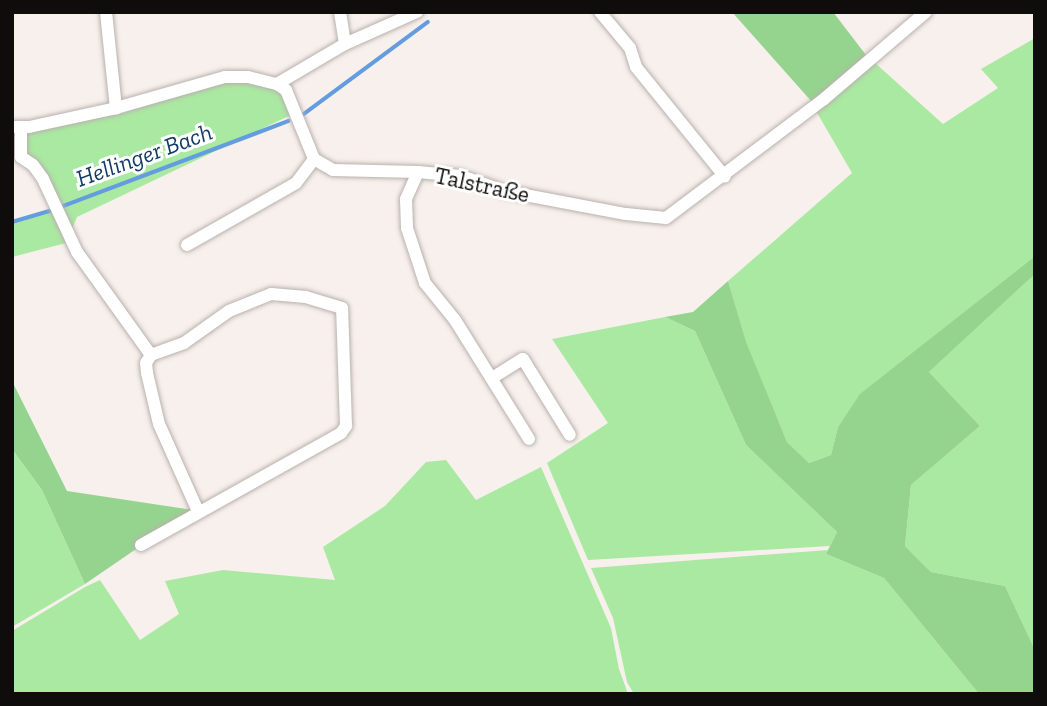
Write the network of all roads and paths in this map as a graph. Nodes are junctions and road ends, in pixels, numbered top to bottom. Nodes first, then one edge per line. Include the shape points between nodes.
1 (107, 12) edge
2 (340, 12) edge
3 (418, 12) edge
4 (600, 12) edge
5 (926, 12) edge
6 (345, 44) junction
7 (277, 83) junction
8 (116, 108) junction
9 (16, 127) edge
10 (16, 158) edge
11 (314, 159) junction
12 (418, 172) junction
13 (725, 177) junction
14 (187, 244) dead end
15 (151, 355) junction
16 (492, 378) junction
17 (570, 435) dead end
18 (529, 439) dead end
19 (198, 512) junction
20 (141, 545) dead end

1 - 8 street
2 - 6 street
3 - 6 street
4 - 13 street via 630,48 636,67
5 - 13 street, Talstraße
6 - 7 street
7 - 8 street via 225,76
7 - 11 street via 286,90
8 - 9 street
9 - 10 street
10 - 15 street via 33,165 92,277
11 - 12 street, Talstraße via 333,170
11 - 14 street via 296,183
12 - 13 street, Talstraße via 461,176 505,191 649,218 666,218
12 - 16 street via 406,200 407,229 425,283
15 - 19 street via 146,373 159,424
15 - 19 street via 184,343 229,311 271,295 306,297 342,308 346,426 341,433
16 - 17 street via 523,359
16 - 18 street
19 - 20 street

